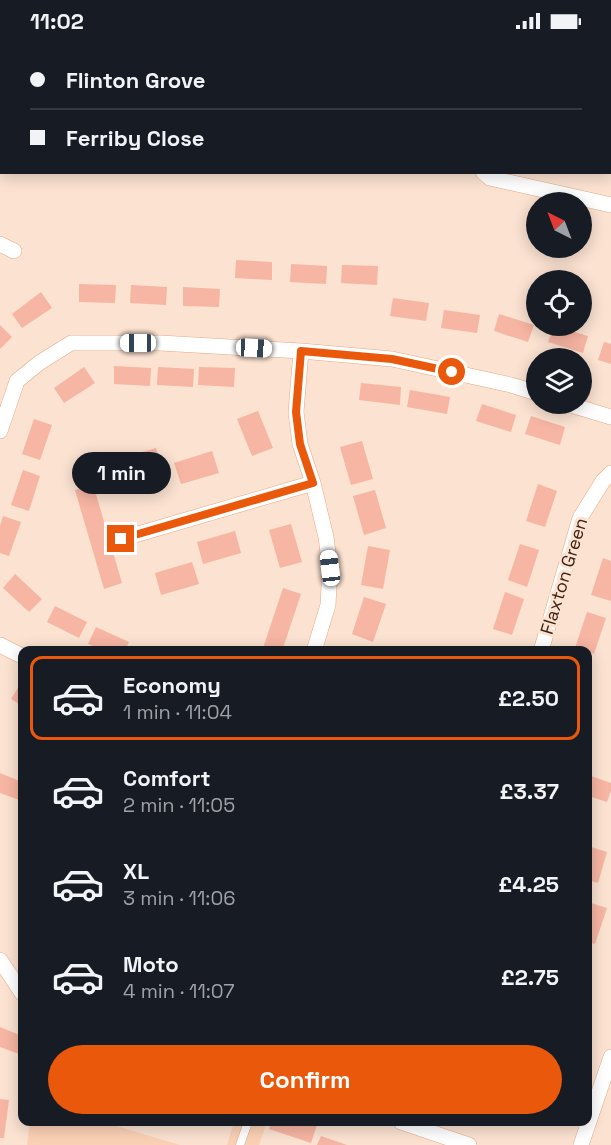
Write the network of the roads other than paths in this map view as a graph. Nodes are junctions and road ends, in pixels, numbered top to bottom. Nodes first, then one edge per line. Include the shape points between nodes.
1 (485, 174) edge
2 (611, 205) edge
3 (0, 244) edge
4 (14, 251) dead end
5 (301, 351) junction
6 (526, 390) edge
7 (592, 411) edge
8 (611, 417) edge
9 (0, 431) edge
10 (611, 473) edge
11 (313, 483) junction
12 (121, 539) dead end
13 (0, 645) edge
14 (316, 646) edge
15 (542, 646) edge
16 (18, 654) edge
17 (0, 960) edge
18 (18, 986) edge
19 (611, 1057) edge
20 (592, 1113) edge
21 (247, 1126) edge
22 (413, 1126) edge
23 (587, 1126) edge
24 (240, 1145) edge
25 (469, 1145) edge
26 (581, 1145) edge

1 - 2 street
3 - 4 street
5 - 6 street via 392,359
5 - 9 street via 160,343 71,343 17,381
5 - 11 street via 296,412 300,444
7 - 8 street
10 - 15 street, Flaxton Green via 580,518
11 - 12 street
11 - 14 street via 330,568 328,605
13 - 16 street
17 - 18 street
19 - 20 street
21 - 24 lane
22 - 25 street
23 - 26 street

